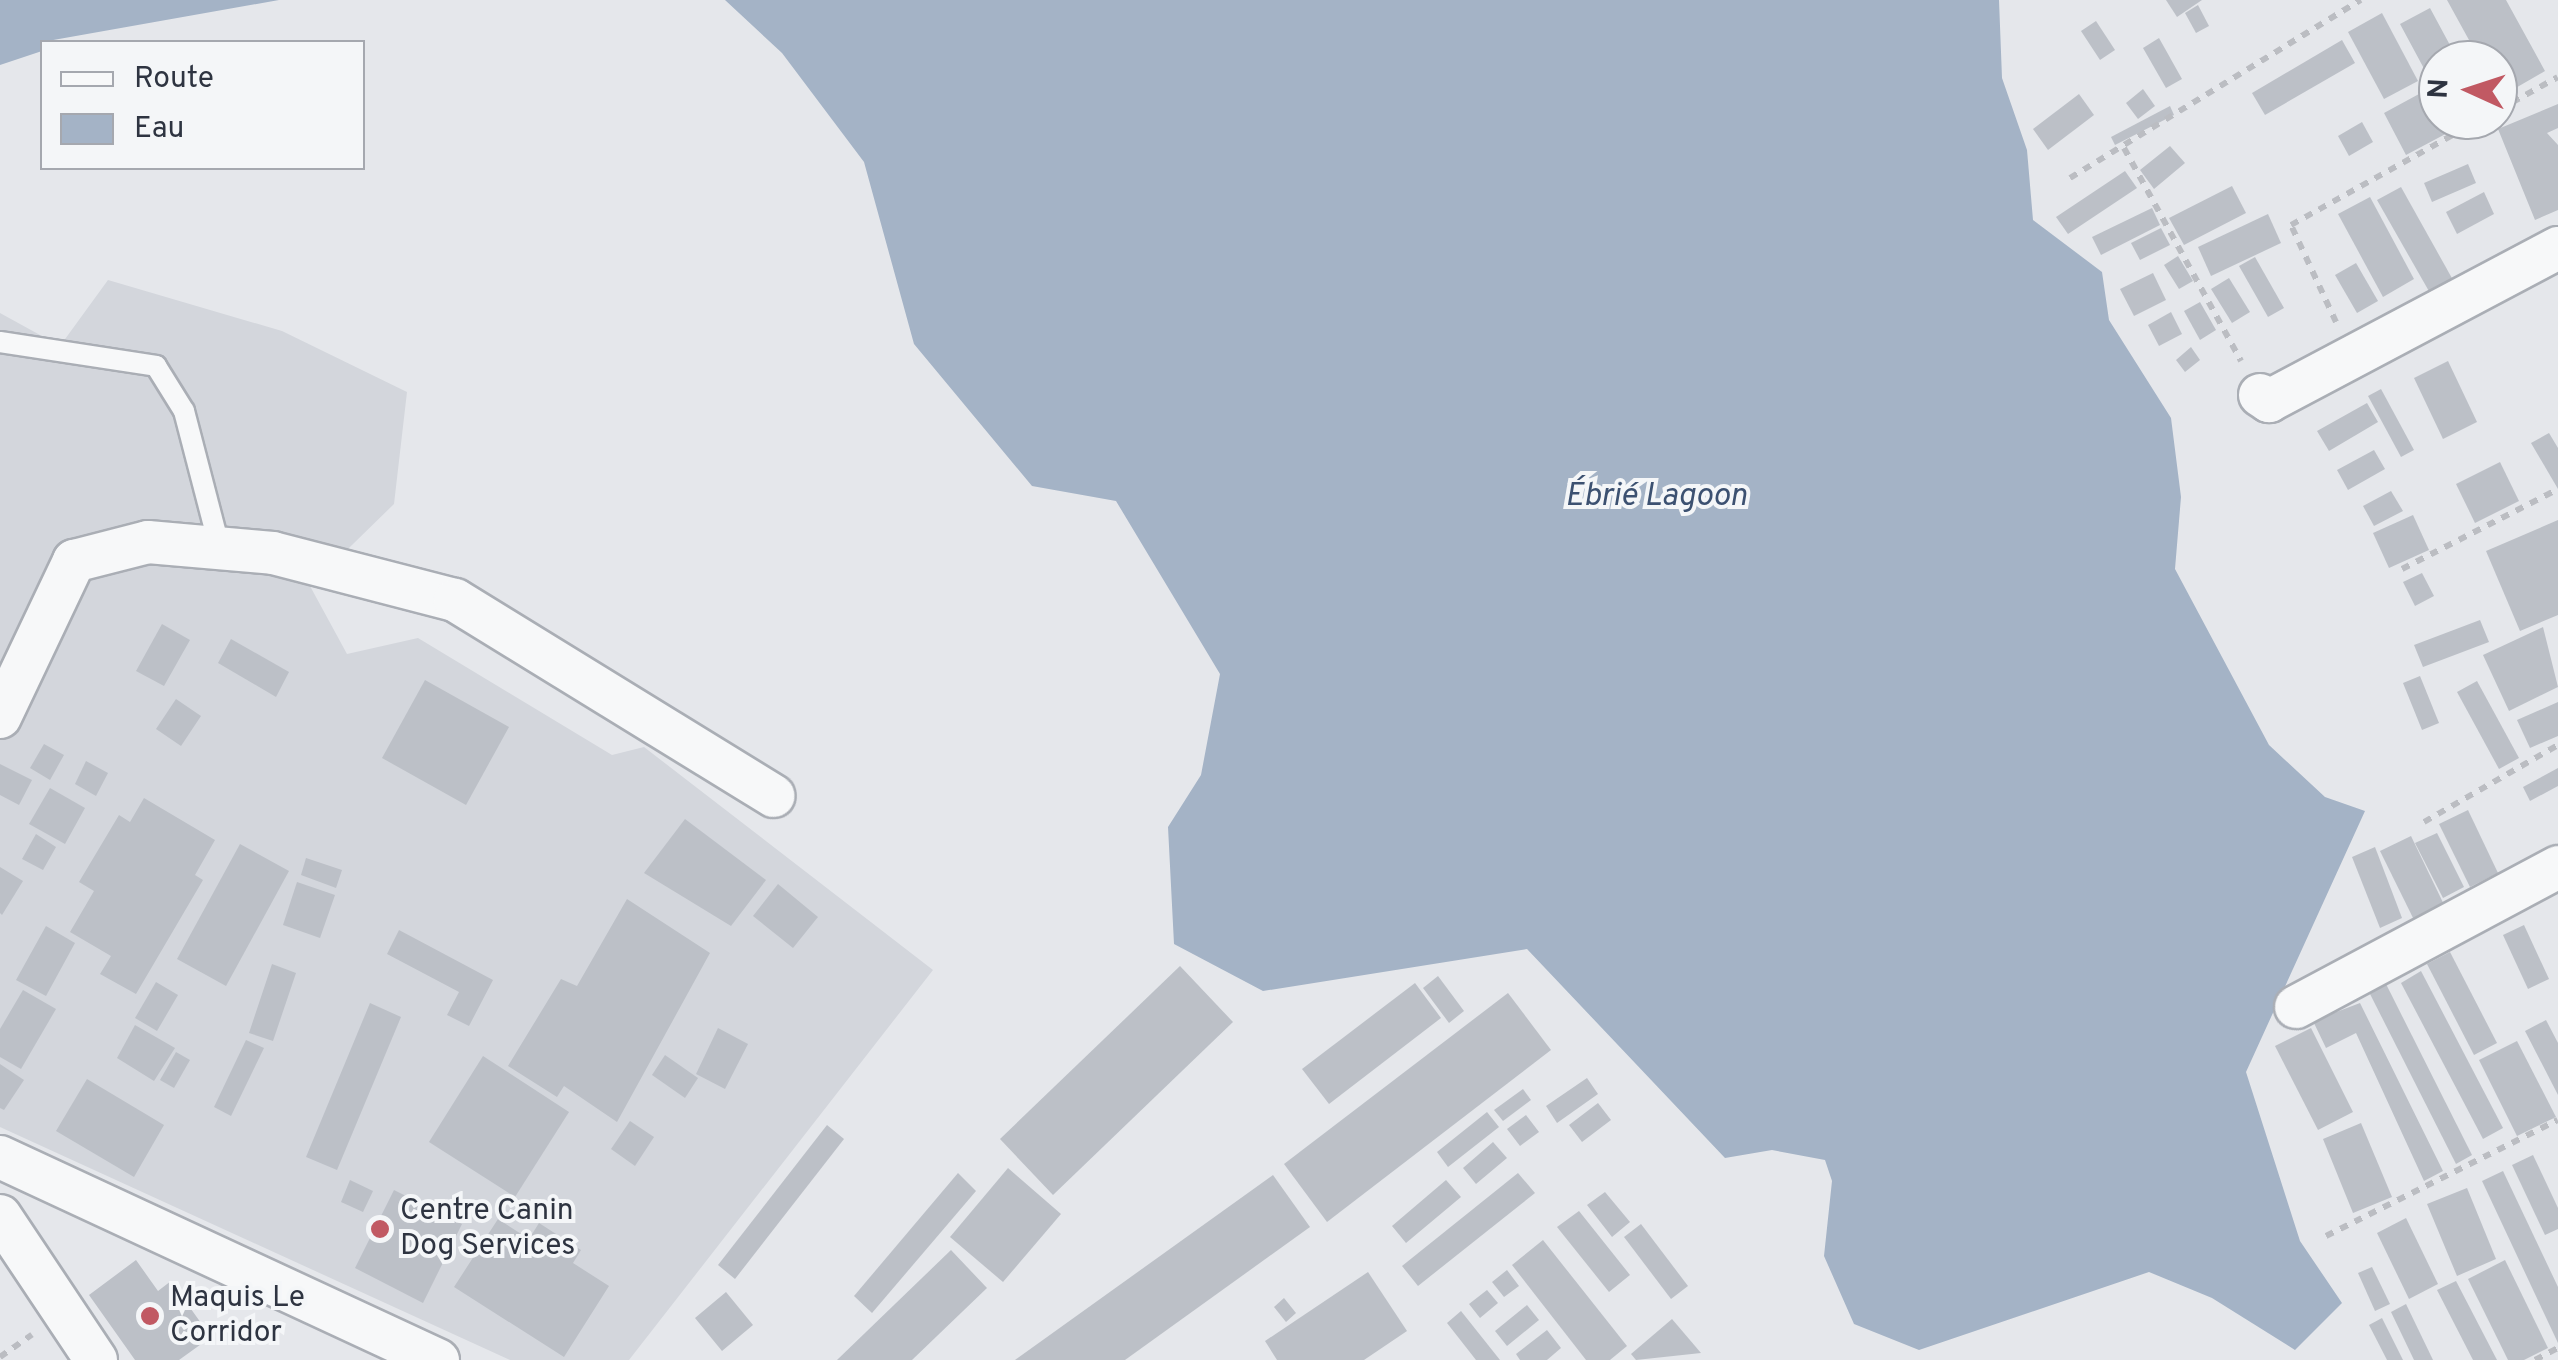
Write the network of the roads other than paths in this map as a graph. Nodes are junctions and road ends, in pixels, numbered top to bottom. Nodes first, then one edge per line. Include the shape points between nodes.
1 (2558, 248) edge
2 (0, 342) edge
3 (2260, 395) road end
4 (220, 549) junction
5 (0, 717) edge
6 (773, 796) dead end
7 (2558, 868) edge
8 (2296, 1007) dead end
9 (0, 1156) edge
10 (0, 1216) edge
11 (96, 1360) edge
12 (438, 1360) edge

1 - 3 street via 2269,402
2 - 4 lane via 132,355 156,366 184,411
4 - 5 street via 148,542 74,561
4 - 6 street via 389,577 455,600
7 - 8 street
9 - 12 street
10 - 11 street

